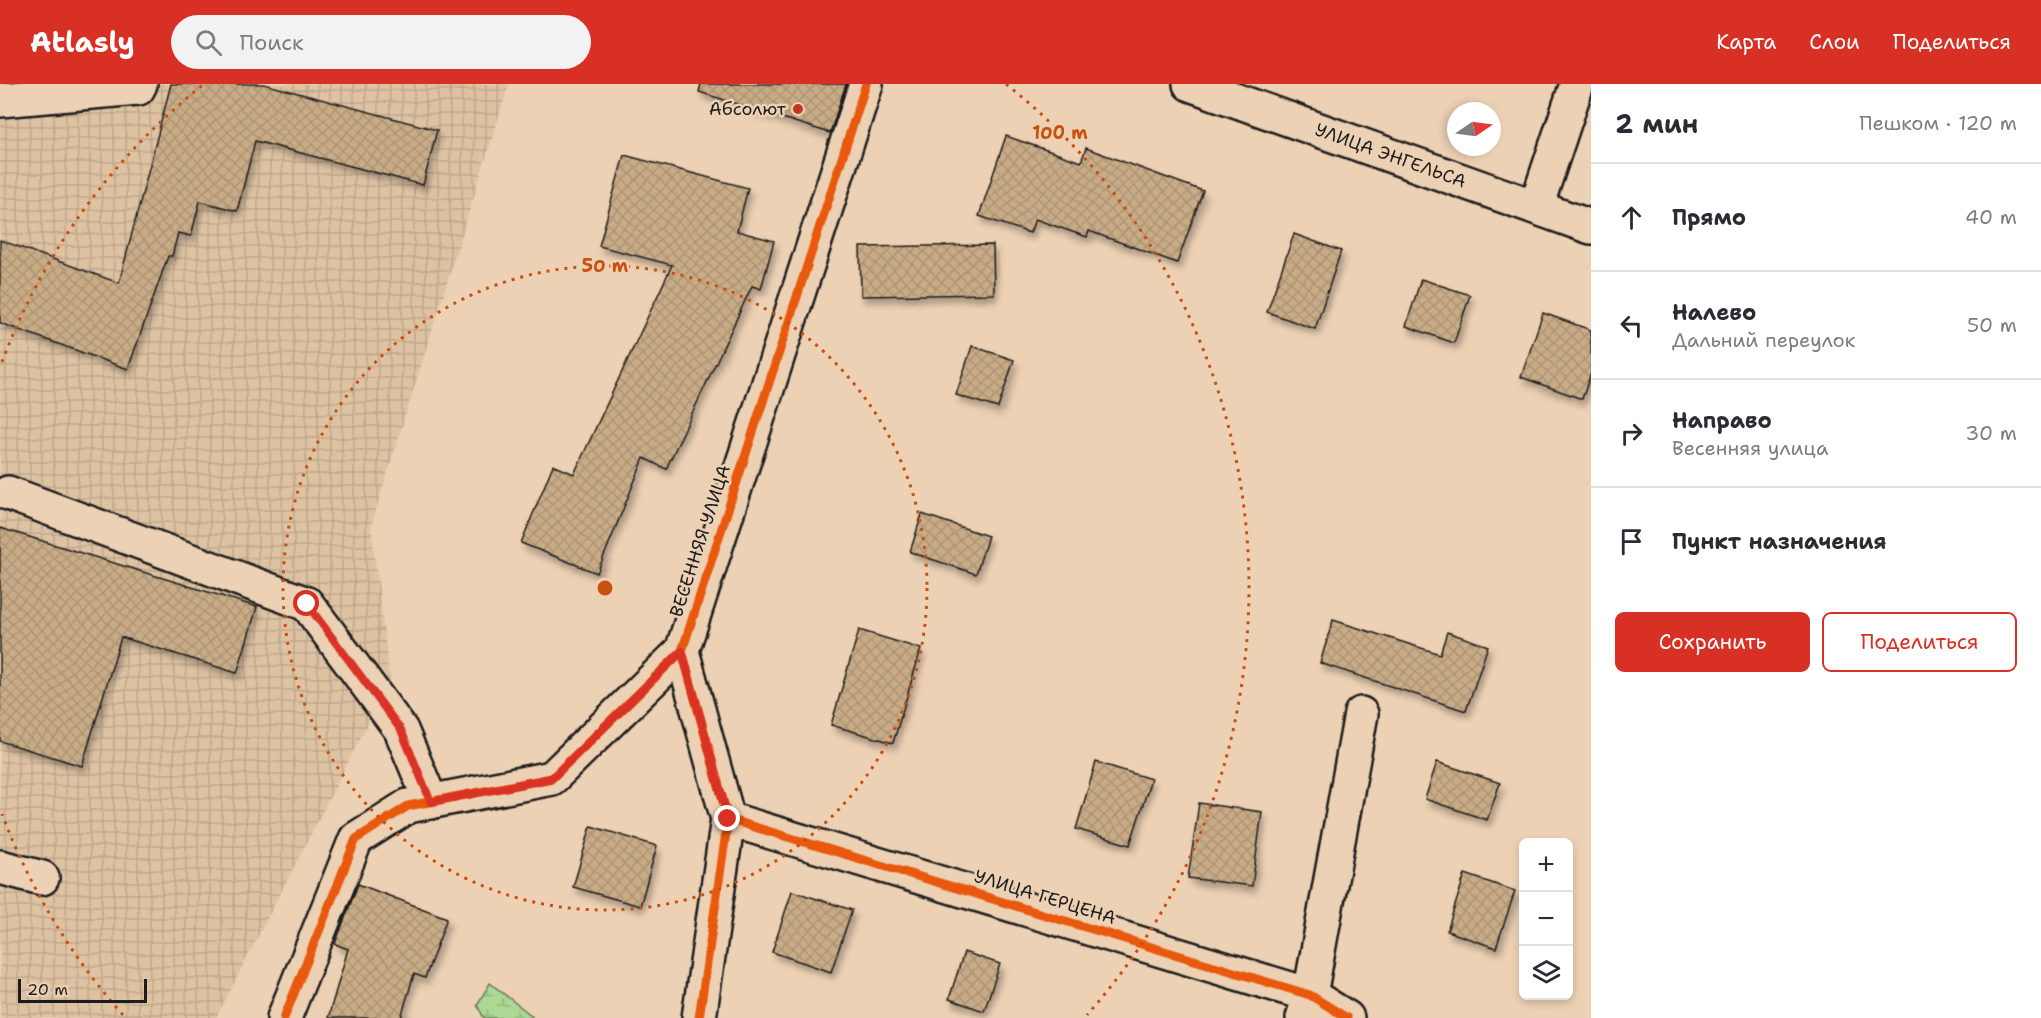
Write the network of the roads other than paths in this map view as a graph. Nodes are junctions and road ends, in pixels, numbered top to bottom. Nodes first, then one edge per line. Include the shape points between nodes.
1 (140, 84) edge
2 (866, 84) edge
3 (1190, 84) edge
4 (1577, 84) edge
5 (0, 100) edge
6 (1536, 207) junction
7 (1591, 227) edge
8 (8, 493) dead end
9 (682, 651) junction
10 (1361, 714) dead end
11 (431, 802) junction
12 (728, 819) junction
13 (0, 867) edge
14 (42, 878) dead end
15 (1307, 1006) edge
16 (284, 1018) edge
17 (699, 1018) edge
18 (1347, 1018) edge

1 - 5 street via 138,88
2 - 9 street, ВЕСЕННЯЯ УЛИЦА
3 - 6 street, УЛИЦА ЭНГЕЛЬСА
4 - 6 street
6 - 7 street, УЛИЦА ЭНГЕЛЬСА
8 - 11 street via 307,604 401,730
9 - 11 street via 552,778
9 - 12 street
10 - 15 street
11 - 16 street via 408,806 356,839
12 - 15 street, УЛИЦА ГЕРЦЕНА
12 - 17 street
13 - 14 street
15 - 18 street, УЛИЦА ГЕРЦЕНА

